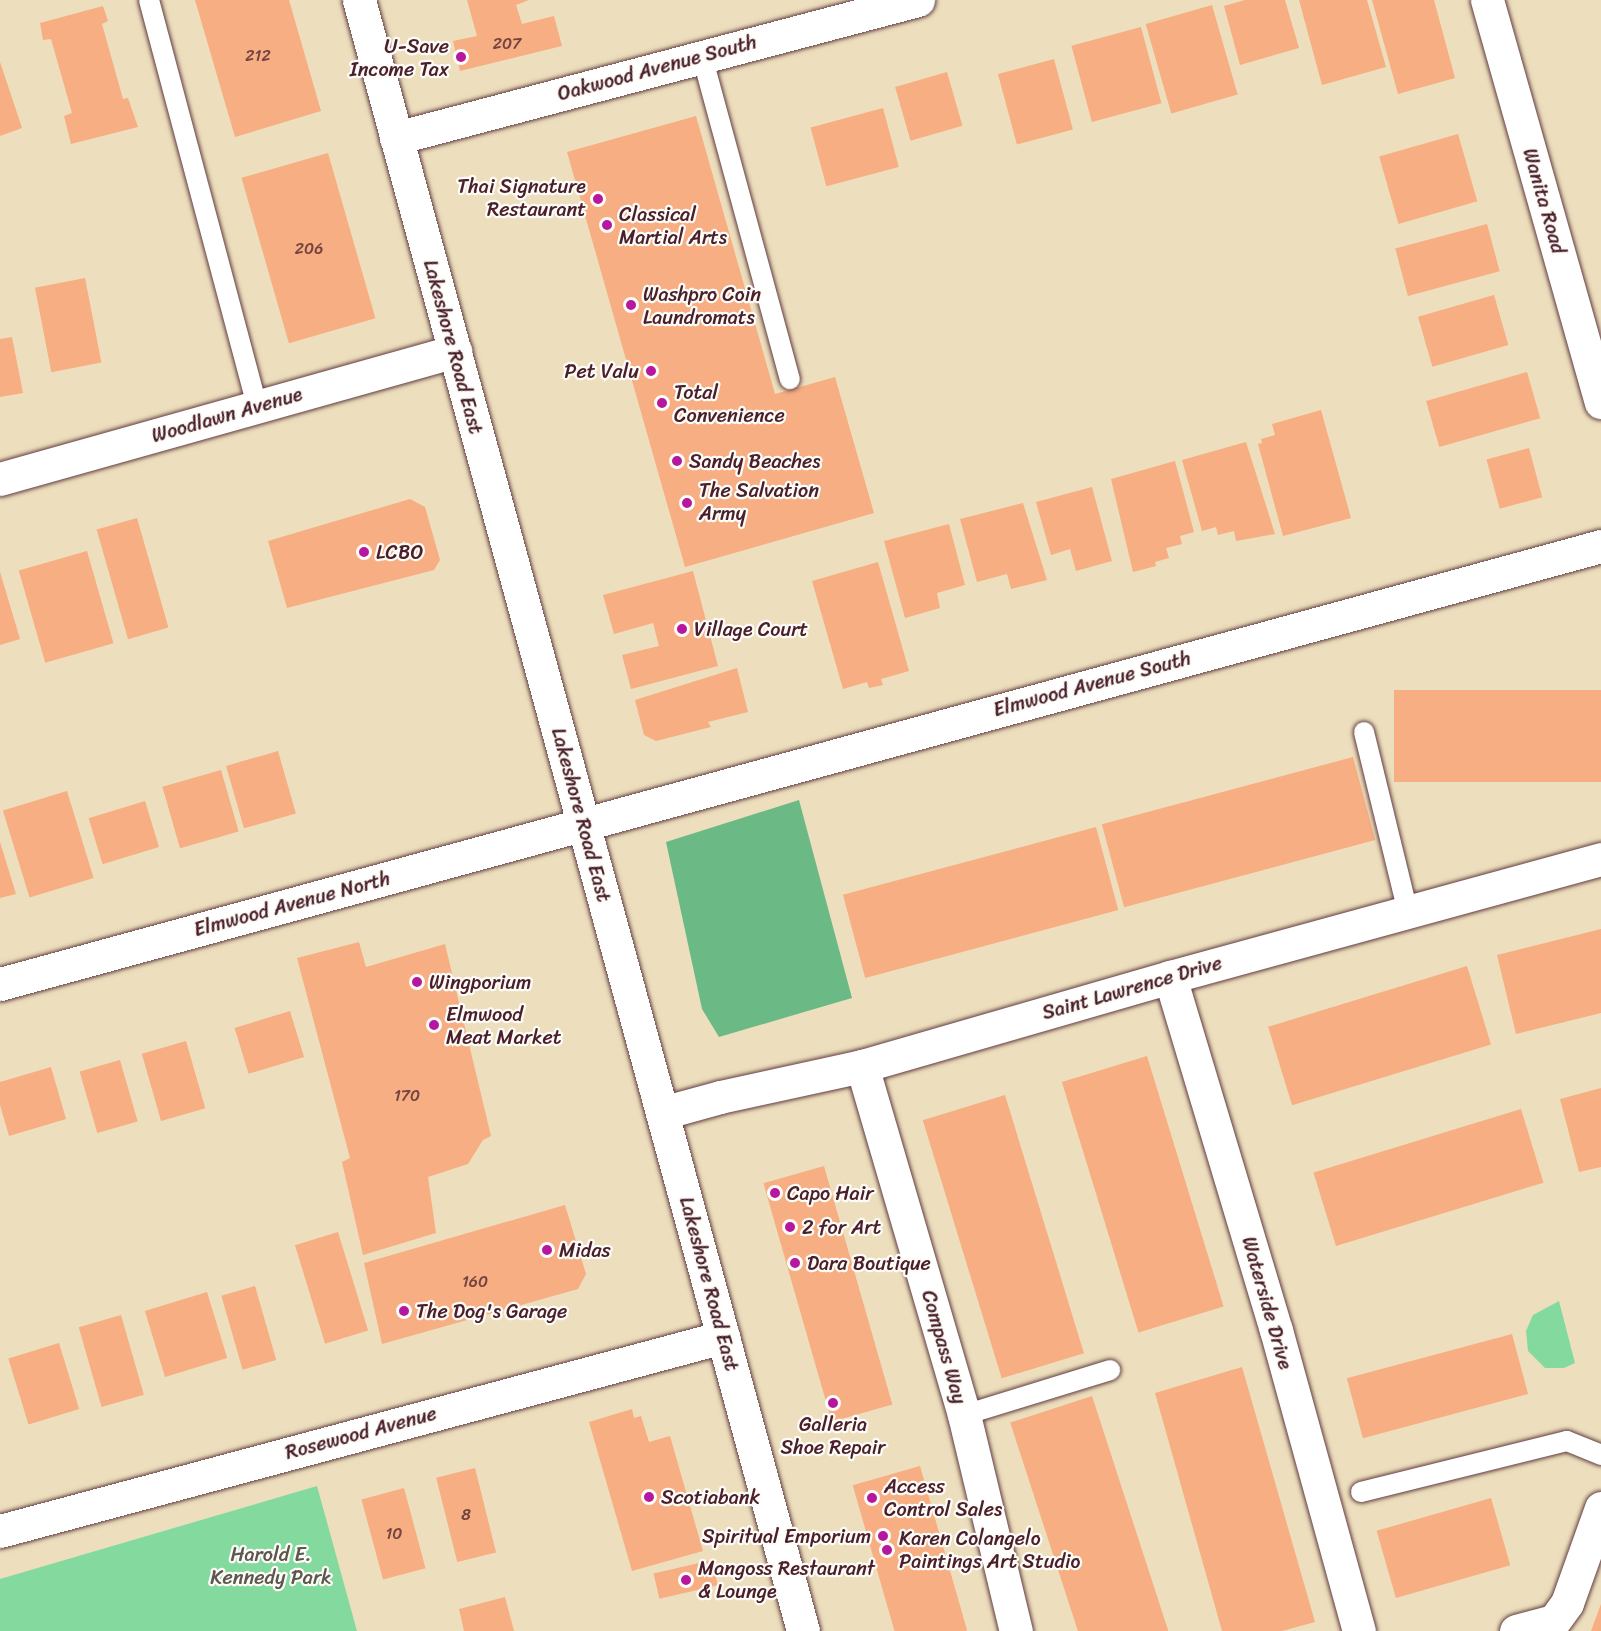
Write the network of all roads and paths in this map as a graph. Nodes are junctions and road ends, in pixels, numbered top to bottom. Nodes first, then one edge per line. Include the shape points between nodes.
1 (149, 0) edge
2 (359, 0) edge
3 (918, 0) edge
4 (1487, 0) edge
5 (702, 56) junction
6 (396, 138) junction
7 (454, 351) junction
8 (790, 379) dead end
9 (1601, 402) edge
10 (257, 406) junction
11 (0, 479) edge
12 (1601, 546) edge
13 (1364, 732) dead end
14 (583, 823) junction
15 (1601, 859) edge
16 (1408, 914) junction
17 (1170, 977) junction
18 (0, 984) edge
19 (862, 1066) junction
20 (662, 1113) junction
21 (723, 1337) junction
22 (1110, 1370) dead end
23 (964, 1415) junction
24 (1601, 1455) edge
25 (1361, 1492) dead end
26 (1601, 1508) edge
27 (0, 1531) edge
28 (803, 1631) edge
29 (1016, 1631) edge
30 (1359, 1631) edge
31 (1516, 1631) edge

1 - 10 lane
2 - 6 street, Lakeshore Road East
3 - 5 street, Oakwood Avenue South
4 - 9 street, Wanita Road
5 - 6 street, Oakwood Avenue South
5 - 8 lane
6 - 7 street, Lakeshore Road East
7 - 10 street, Woodlawn Avenue
7 - 14 street, Lakeshore Road East
10 - 11 street, Woodlawn Avenue
12 - 14 street, Elmwood Avenue South
13 - 16 lane
14 - 18 street, Elmwood Avenue North
14 - 20 street, Lakeshore Road East
15 - 16 street, Saint Lawrence Drive
16 - 17 street, Saint Lawrence Drive
17 - 19 street, Saint Lawrence Drive
17 - 30 street, Waterside Drive via 1276,1330
19 - 20 street, Saint Lawrence Drive
19 - 23 street, Compass Way
20 - 21 street, Lakeshore Road East
21 - 27 street, Rosewood Avenue
21 - 28 street, Lakeshore Road East
22 - 23 lane
23 - 29 street, Compass Way
24 - 25 lane via 1567,1441
26 - 31 street via 1568,1603 1554,1621

